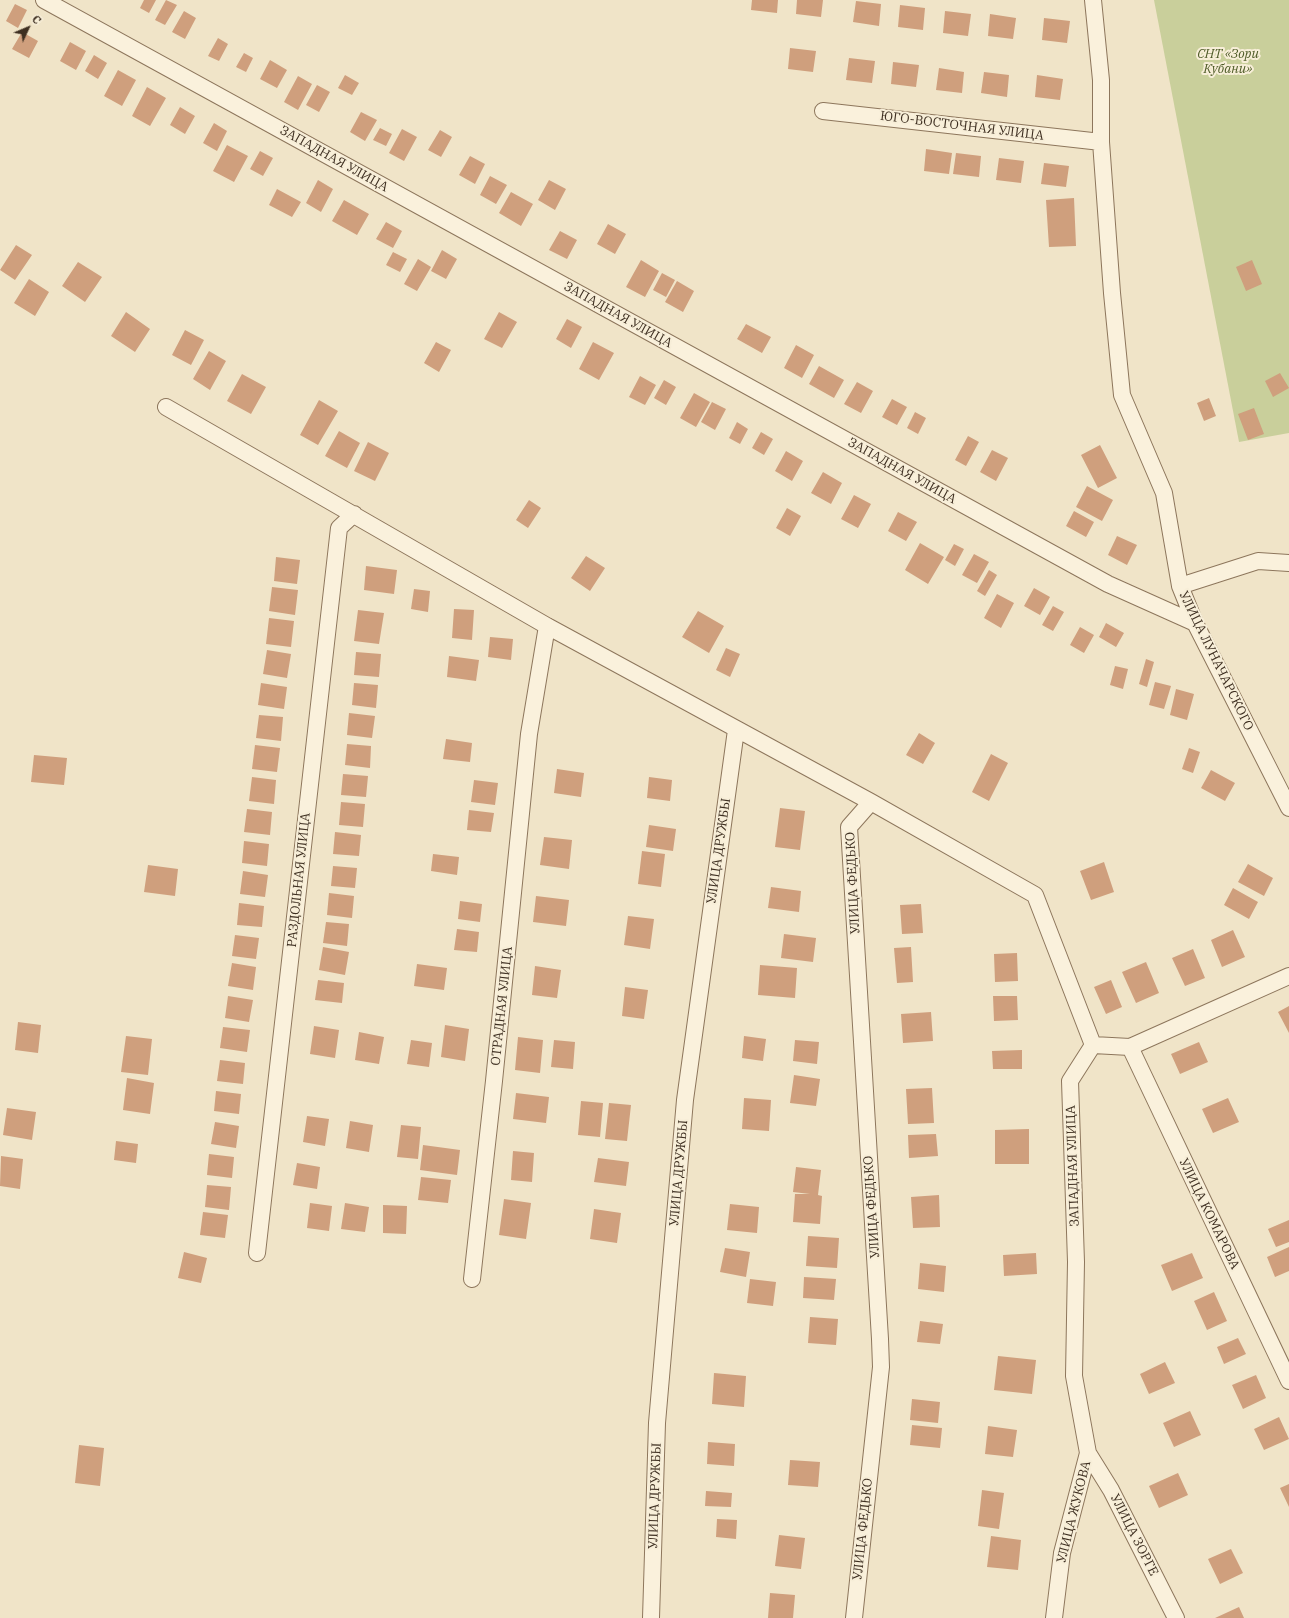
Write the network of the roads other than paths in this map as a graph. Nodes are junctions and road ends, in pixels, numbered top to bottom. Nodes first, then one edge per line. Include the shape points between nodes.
1 (44, 0) edge
2 (1093, 0) edge
3 (823, 111) dead end
4 (1101, 142) junction
5 (166, 408) dead end
6 (354, 514) junction
7 (1289, 563) edge
8 (1180, 586) junction
9 (1195, 623) junction
10 (547, 626) junction
11 (736, 730) junction
12 (871, 802) junction
13 (1289, 808) edge
14 (1289, 976) edge
15 (1093, 1045) junction
16 (1130, 1047) junction
17 (257, 1253) dead end
18 (472, 1279) dead end
19 (1289, 1381) edge
20 (1088, 1453) junction
21 (651, 1618) edge
22 (854, 1618) edge
23 (1054, 1618) edge
24 (1176, 1618) edge

1 - 9 street, ЗАПАДНАЯ УЛИЦА via 1108,584
2 - 4 street, УЛИЦА ЛУНАЧАРСКОГО via 1101,80
3 - 4 street, ЮГО-ВОСТОЧНАЯ УЛИЦА
4 - 8 street, УЛИЦА ЛУНАЧАРСКОГО via 1122,395 1164,493
5 - 6 street
6 - 10 street
6 - 17 street, РАЗДОЛЬНАЯ УЛИЦА via 339,528
7 - 8 street via 1258,562
8 - 9 street, УЛИЦА ЛУНАЧАРСКОГО
9 - 13 street, УЛИЦА ЛУНАЧАРСКОГО
10 - 11 street
10 - 18 street, ОТРАДНАЯ УЛИЦА via 529,734
11 - 12 street
11 - 21 street, УЛИЦА ДРУЖБЫ via 685,1100 657,1423
12 - 15 street via 1035,895
12 - 22 street, УЛИЦА ФЕДЬКО via 849,827 881,1367
14 - 16 street
15 - 16 street
15 - 20 street, ЗАПАДНАЯ УЛИЦА via 1070,1082 1076,1262 1074,1376
16 - 19 street, УЛИЦА КОМАРОВА
20 - 23 street, УЛИЦА ЖУКОВА via 1062,1553
20 - 24 street, УЛИЦА ЗОРГЕ via 1111,1490

